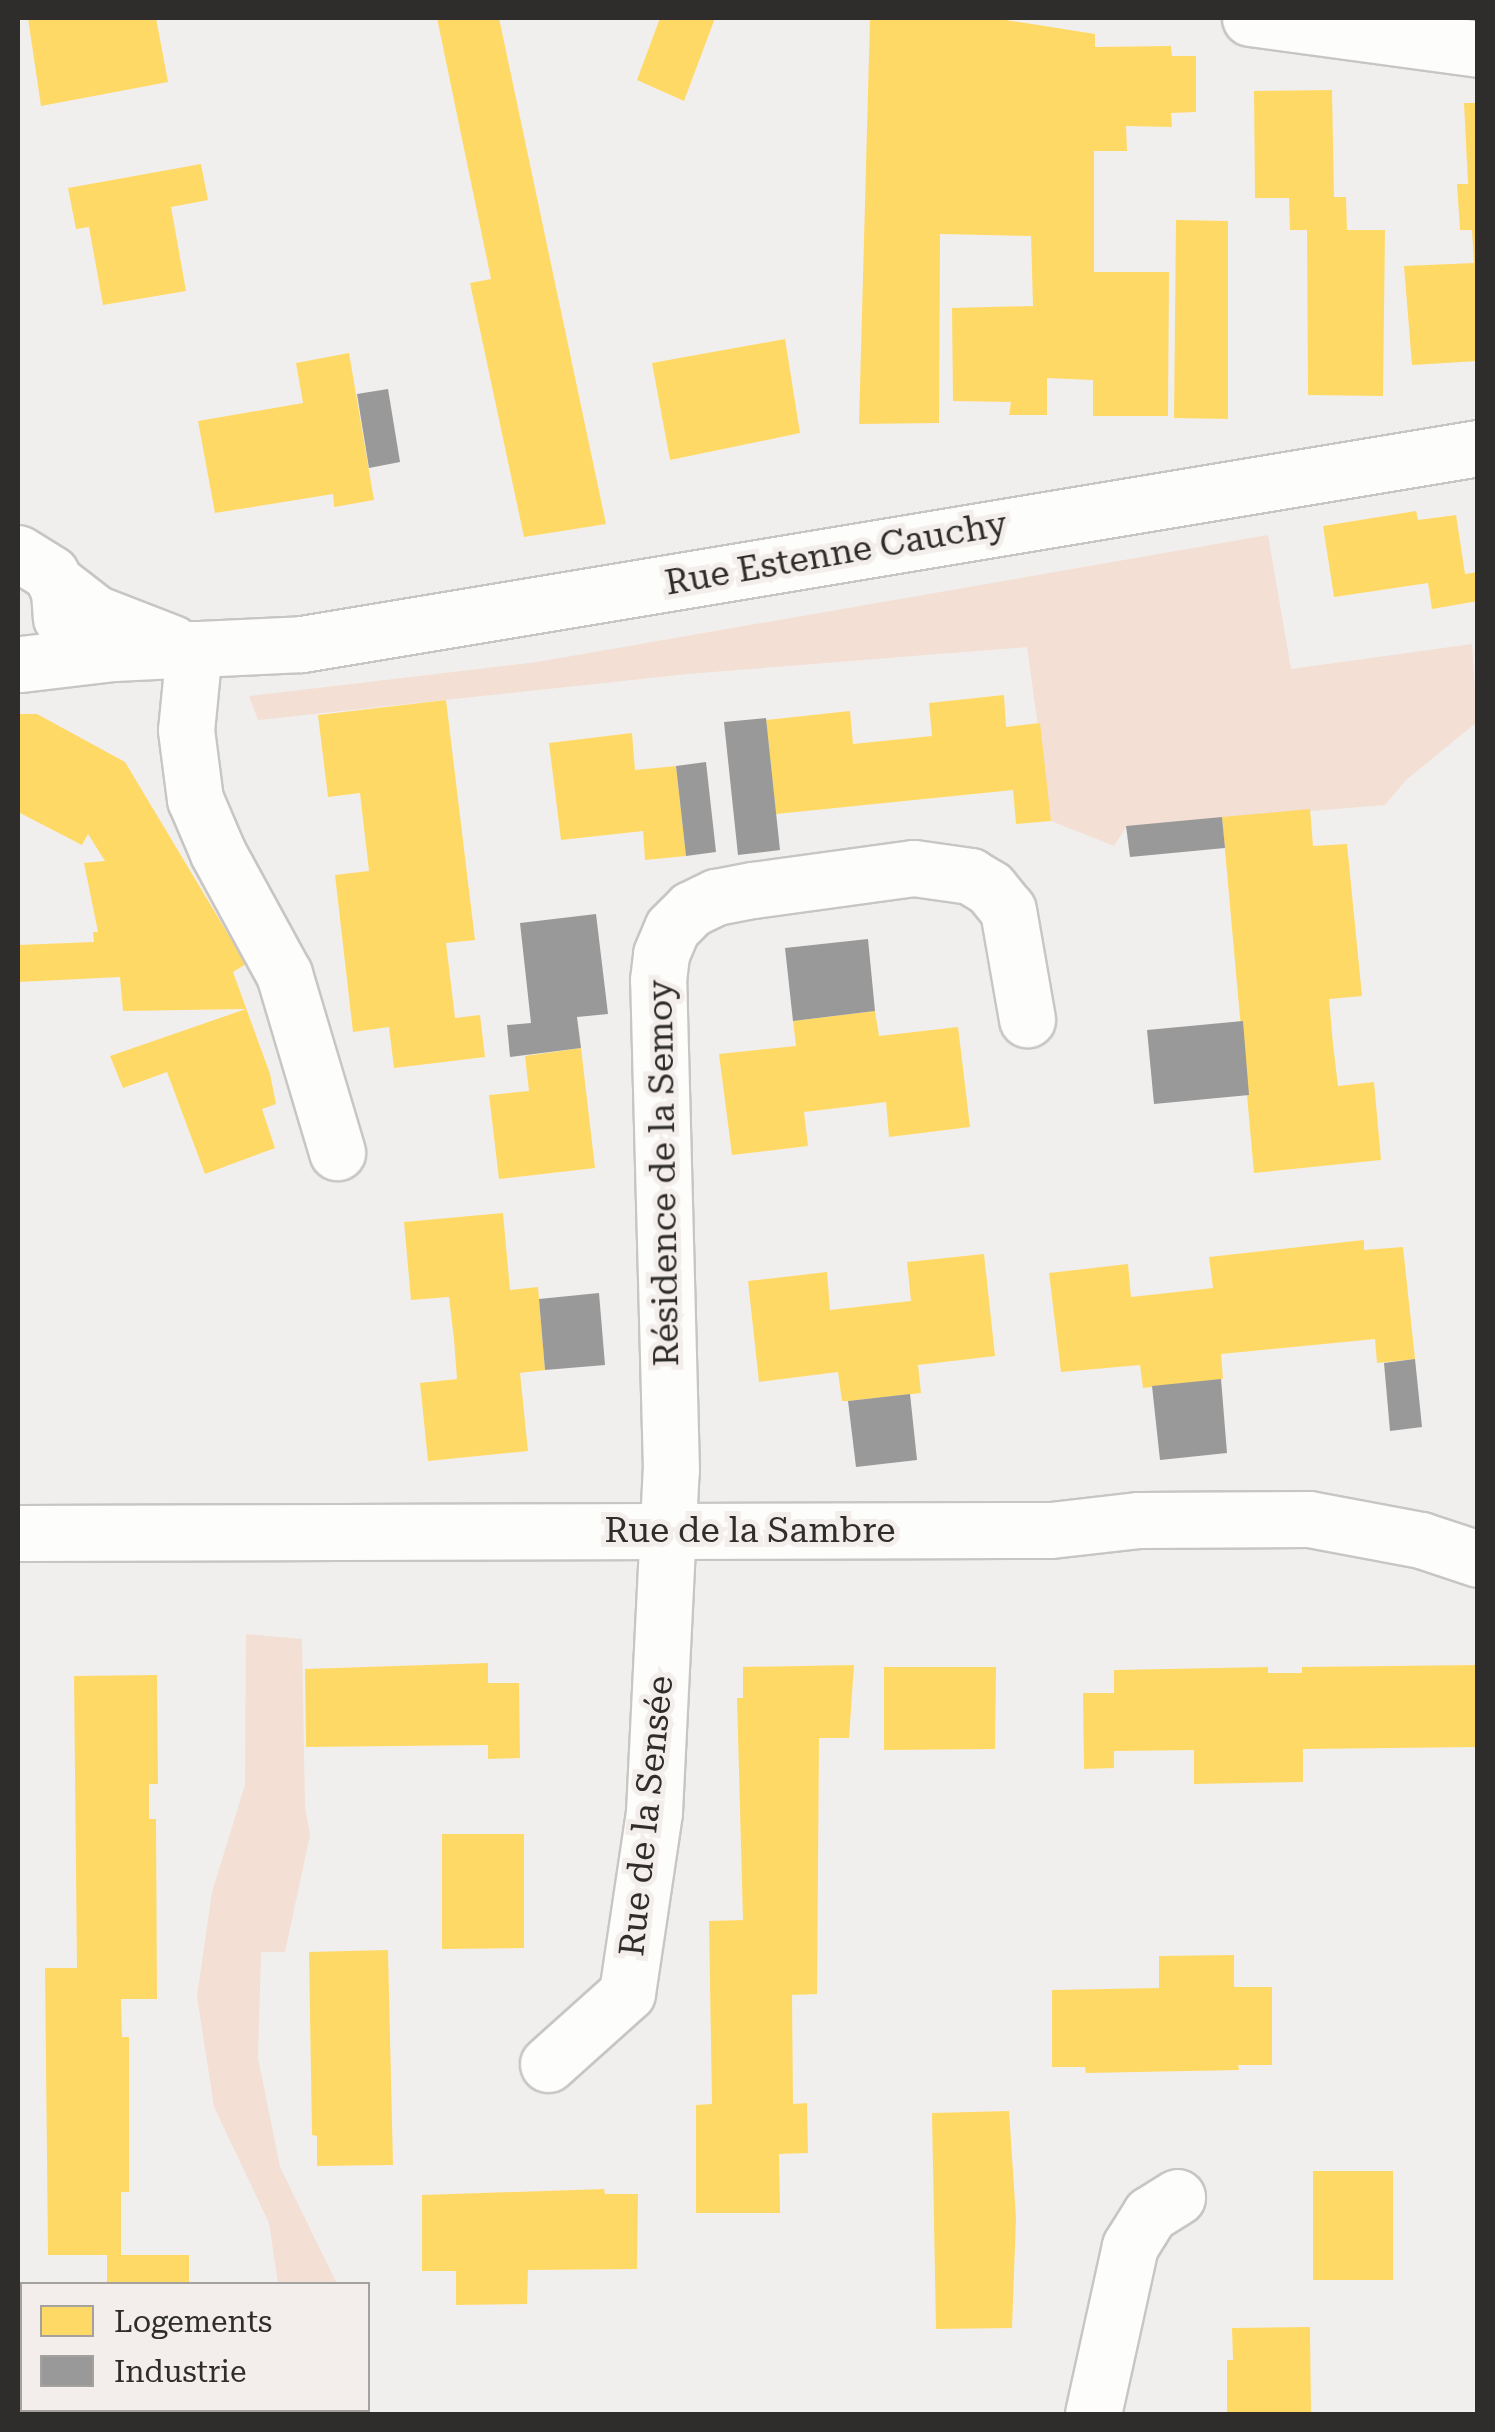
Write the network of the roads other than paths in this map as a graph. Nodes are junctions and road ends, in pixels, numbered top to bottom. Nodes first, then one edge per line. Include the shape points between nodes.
1 (1250, 18) edge
2 (1478, 49) edge
3 (1478, 448) edge
4 (36, 568) edge
5 (194, 649) junction
6 (19, 665) edge
7 (1027, 1019) dead end
8 (337, 1152) dead end
9 (18, 1533) edge
10 (669, 1533) junction
11 (1478, 1559) edge
12 (548, 2064) dead end
13 (1178, 2198) dead end
14 (1093, 2414) edge

1 - 2 street
3 - 5 street, Rue Estenne Cauchy via 320,641
4 - 5 street, Rue Estenne Cauchy via 81,605 119,625
4 - 6 street via 62,610 48,646
5 - 6 street, Rue Estenne Cauchy
5 - 8 street via 186,730 195,799 284,974
7 - 10 street, Résidence de la Semoy via 1008,910 970,876 914,868 753,890 704,903 672,928 658,980
9 - 10 street, Rue de la Sambre
10 - 11 street, Rue de la Sambre via 1309,1520 1421,1540
10 - 12 street, Rue de la Sensée via 654,1812 627,1993
13 - 14 street via 1150,2214 1130,2246

